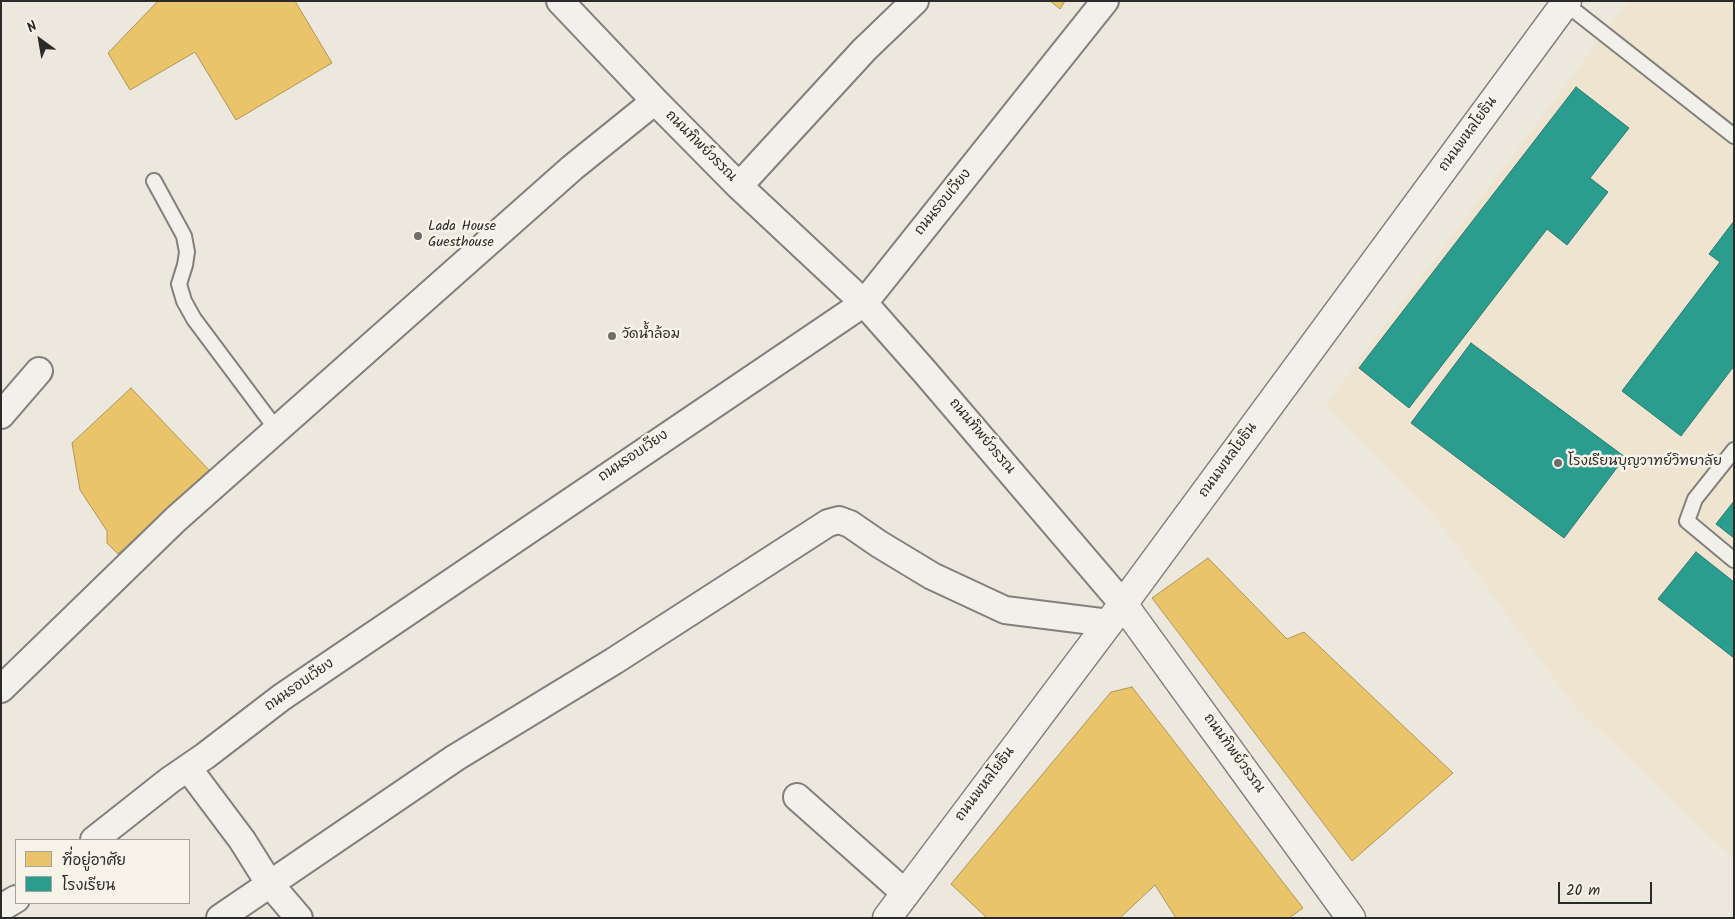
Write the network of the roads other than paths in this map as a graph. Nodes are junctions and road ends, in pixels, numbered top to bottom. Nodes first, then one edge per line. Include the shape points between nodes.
1 (560, 1) edge
2 (915, 1) edge
3 (1104, 1) edge
4 (1567, 2) edge
5 (655, 101) junction
6 (1734, 136) edge
7 (154, 181) dead end
8 (739, 186) junction
9 (864, 303) junction
10 (38, 371) dead end
11 (1, 415) edge
12 (277, 430) junction
13 (1734, 450) edge
14 (1734, 560) edge
15 (1116, 613) junction
16 (1, 689) edge
17 (188, 768) junction
18 (797, 797) dead end
19 (95, 839) edge
20 (269, 883) junction
21 (905, 893) junction
22 (15, 900) edge
23 (1, 908) edge
24 (220, 918) edge
25 (299, 918) edge
26 (886, 918) edge
27 (1351, 918) edge

1 - 5 street, ถนนทิพย์วรรณ
2 - 8 street via 864,50
3 - 9 street, ถนนรอบเวียง
4 - 6 lane
4 - 15 main road, ถนนพหลโยธิน
5 - 8 street, ถนนทิพย์วรรณ
5 - 12 street via 572,168
7 - 12 lane via 184,236 187,252 179,284 184,301
8 - 9 street, ถนนทิพย์วรรณ
9 - 15 street, ถนนทิพย์วรรณ via 925,372
9 - 17 street, ถนนรอบเวียง via 290,691
10 - 11 street
12 - 16 street via 176,520
13 - 14 lane via 1695,499 1687,521
15 - 20 street via 1005,610 932,576 850,524 839,520 828,523 614,661 455,758
15 - 21 main road, ถนนพหลโยธิน
15 - 27 main road, ถนนทิพย์วรรณ
17 - 19 street, ถนนรอบเวียง
17 - 20 street via 242,840
18 - 21 street
20 - 24 street
20 - 25 street
21 - 26 main road, ถนนพหลโยธิน
22 - 23 street

